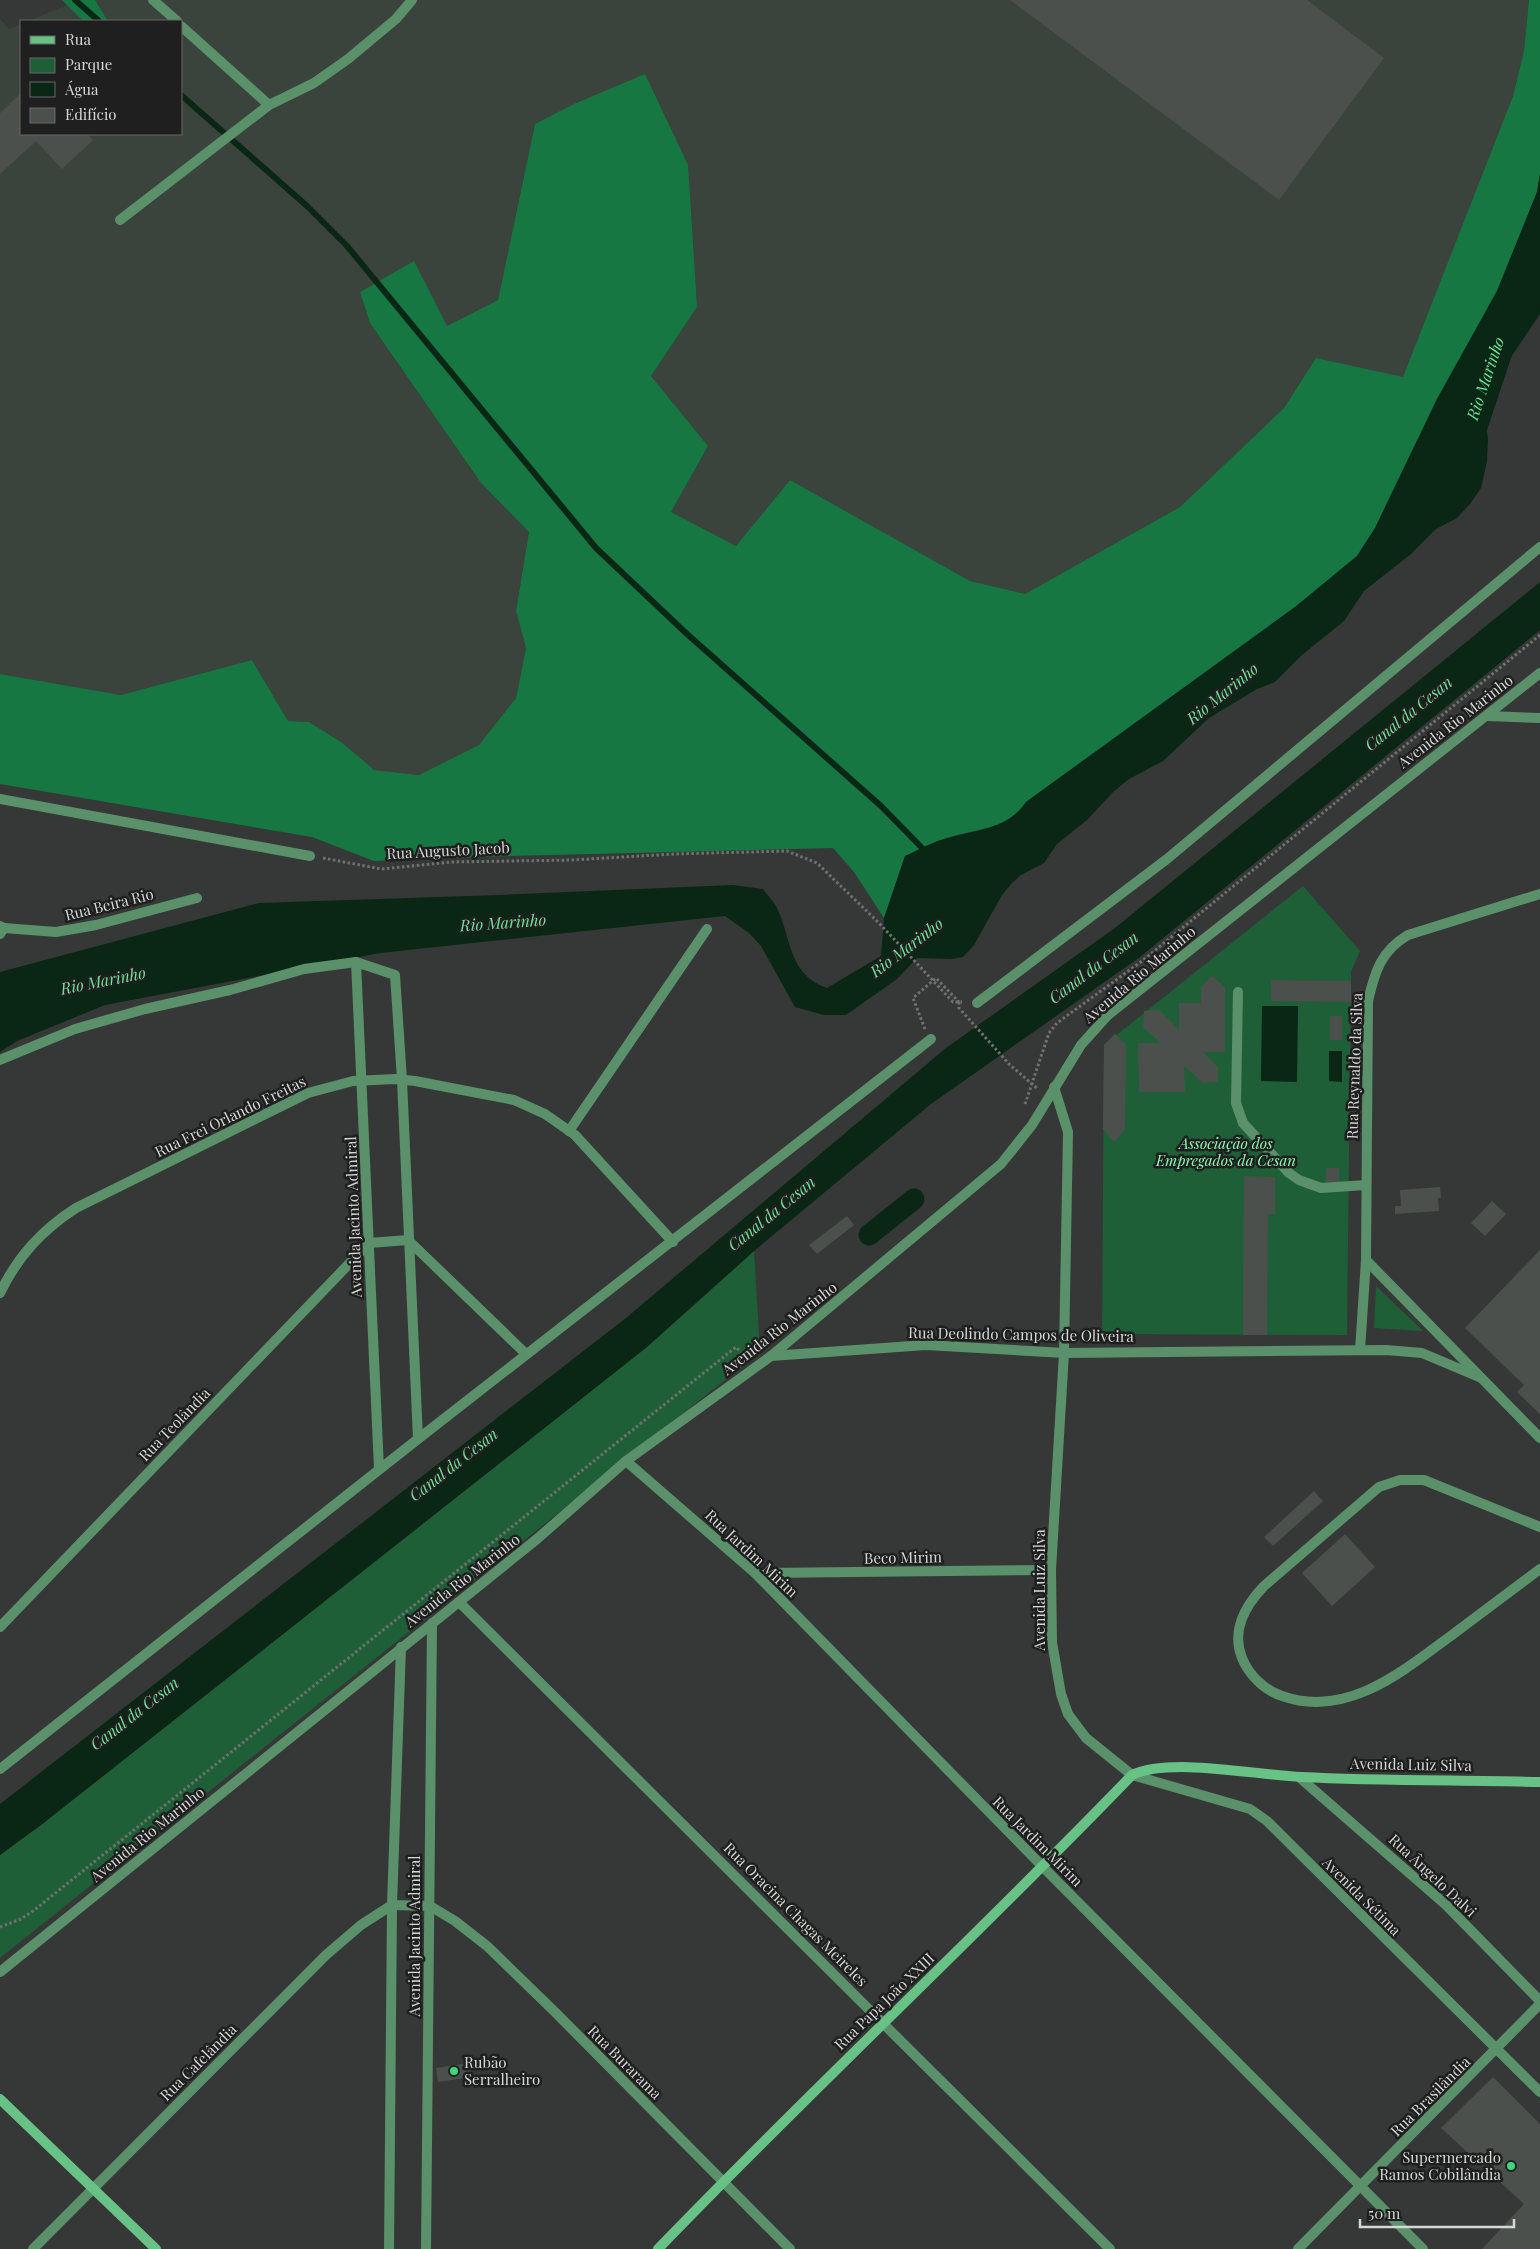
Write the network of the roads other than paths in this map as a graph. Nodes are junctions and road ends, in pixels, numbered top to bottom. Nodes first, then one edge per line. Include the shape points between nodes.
1 (153, 0) edge
2 (412, 0) edge
3 (175, 20) edge
4 (182, 27) edge
5 (269, 105) junction
6 (120, 220) dead end
7 (1540, 547) edge
8 (1540, 673) edge
9 (1487, 716) junction
10 (1540, 718) edge
11 (0, 799) edge
12 (310, 856) road end
13 (1540, 894) edge
14 (198, 898) dead end
15 (1, 929) edge
16 (707, 929) dead end
17 (356, 962) junction
18 (1238, 992) dead end
19 (977, 1004) dead end
20 (931, 1039) dead end
21 (0, 1060) edge
22 (402, 1080) junction
23 (362, 1081) junction
24 (1054, 1088) junction
25 (569, 1131) junction
26 (1366, 1185) junction
27 (408, 1240) junction
28 (673, 1242) junction
29 (369, 1243) junction
30 (1366, 1260) junction
31 (0, 1293) edge
32 (1360, 1350) junction
33 (1064, 1353) junction
34 (526, 1354) junction
35 (771, 1356) junction
36 (1479, 1377) junction
37 (1540, 1438) edge
38 (418, 1439) junction
39 (626, 1461) junction
40 (379, 1469) junction
41 (1540, 1527) edge
42 (1540, 1569) edge
43 (1052, 1570) junction
44 (755, 1574) junction
45 (459, 1602) junction
46 (432, 1623) junction
47 (0, 1627) edge
48 (401, 1647) junction
49 (0, 1769) edge
50 (1132, 1775) junction
51 (1300, 1777) junction
52 (1540, 1782) edge
53 (1043, 1867) junction
54 (392, 1905) junction
55 (430, 1906) junction
56 (0, 1972) edge
57 (1539, 1999) edge
58 (884, 2022) junction
59 (1496, 2050) junction
60 (1540, 2092) edge
61 (0, 2099) edge
62 (722, 2182) junction
63 (1360, 2188) junction
64 (94, 2189) junction
65 (33, 2249) edge
66 (156, 2249) edge
67 (388, 2249) edge
68 (426, 2249) edge
69 (658, 2249) edge
70 (790, 2249) edge
71 (1110, 2249) edge
72 (1298, 2249) edge
73 (1423, 2249) edge

1 - 3 street
2 - 5 street via 396,19 348,59 314,83
4 - 5 street
5 - 6 street
7 - 19 street via 1167,859
8 - 9 street, Avenida Rio Marinho
9 - 10 street
9 - 24 street, Avenida Rio Marinho via 1108,1015 1081,1045
11 - 12 street
13 - 26 street, Rua Reynaldo da Silva via 1408,935 1393,944 1382,959 1368,1001
14 - 15 street, Rua Beira Rio via 56,932
16 - 25 street
17 - 21 street via 304,970 144,1009 75,1029
17 - 22 street via 395,975
17 - 23 street, Avenida Jacinto Admiral
18 - 26 street via 1236,1103 1243,1123 1299,1180 1321,1188
20 - 28 street
22 - 23 street, Rua Frei Orlando Freitas
22 - 25 street, Rua Frei Orlando Freitas via 514,1100 545,1114
22 - 27 street
23 - 29 street, Avenida Jacinto Admiral
23 - 31 street, Rua Frei Orlando Freitas via 308,1093 76,1208 45,1230 32,1244
24 - 33 street, Avenida Luiz Silva via 1068,1132
24 - 35 street, Avenida Rio Marinho via 1020,1142 1001,1164
25 - 28 street, Rua Frei Orlando Freitas
26 - 30 street, Rua Reynaldo da Silva
27 - 29 street
27 - 34 street
27 - 38 street
28 - 34 street
29 - 40 street, Avenida Jacinto Admiral
29 - 47 street, Rua Teolândia
30 - 32 street, Rua Reynaldo da Silva
30 - 36 street
32 - 33 street, Rua Deolindo Campos de Oliveira
32 - 36 street, Rua Deolindo Campos de Oliveira via 1422,1353
33 - 35 street, Rua Deolindo Campos de Oliveira via 926,1345
33 - 43 street, Avenida Luiz Silva
34 - 38 street
35 - 39 street, Avenida Rio Marinho
36 - 37 street
38 - 40 street
39 - 44 street, Rua Jardim Mirim
39 - 45 street, Avenida Rio Marinho
40 - 49 street
41 - 42 street via 1429,1482 1412,1479 1384,1485 1248,1603 1238,1634 1241,1656 1252,1675 1278,1695 1310,1702 1355,1696 1395,1677
43 - 44 street, Beco Mirim
43 - 50 street, Avenida Luiz Silva via 1052,1642 1068,1714 1086,1738
44 - 53 street, Rua Jardim Mirim
45 - 46 street, Avenida Rio Marinho
45 - 58 street, Rua Oracina Chagas Meireles
46 - 48 street, Avenida Rio Marinho
46 - 55 street, Avenida Jacinto Admiral
48 - 54 street, Avenida Jacinto Admiral
48 - 56 street, Avenida Rio Marinho
50 - 51 street, Avenida Luiz Silva via 1142,1770 1179,1767
50 - 53 street, Rua Papa João XXIII
50 - 59 street, Avenida Sétima via 1250,1809 1266,1821
51 - 52 street, Avenida Luiz Silva
51 - 57 street, Rua Ângelo Dalvi via 1446,1905
53 - 58 street, Rua Papa João XXIII
53 - 63 street, Rua Jardim Mirim
54 - 55 street
54 - 64 street, Rua Cafelândia via 361,1925 326,1955
54 - 67 street, Avenida Jacinto Admiral
55 - 62 street, Rua Burarama via 487,1946
55 - 68 street, Avenida Jacinto Admiral
57 - 59 street, Rua Brasilândia
58 - 62 street, Rua Papa João XXIII
58 - 71 street, Rua Oracina Chagas Meireles
59 - 60 street, Avenida Sétima
59 - 63 street, Rua Brasilândia
61 - 64 street
62 - 69 street, Rua Papa João XXIII
62 - 70 street, Rua Burarama
63 - 72 street, Rua Brasilândia
63 - 73 street, Rua Jardim Mirim
64 - 65 street, Rua Cafelândia
64 - 66 street

